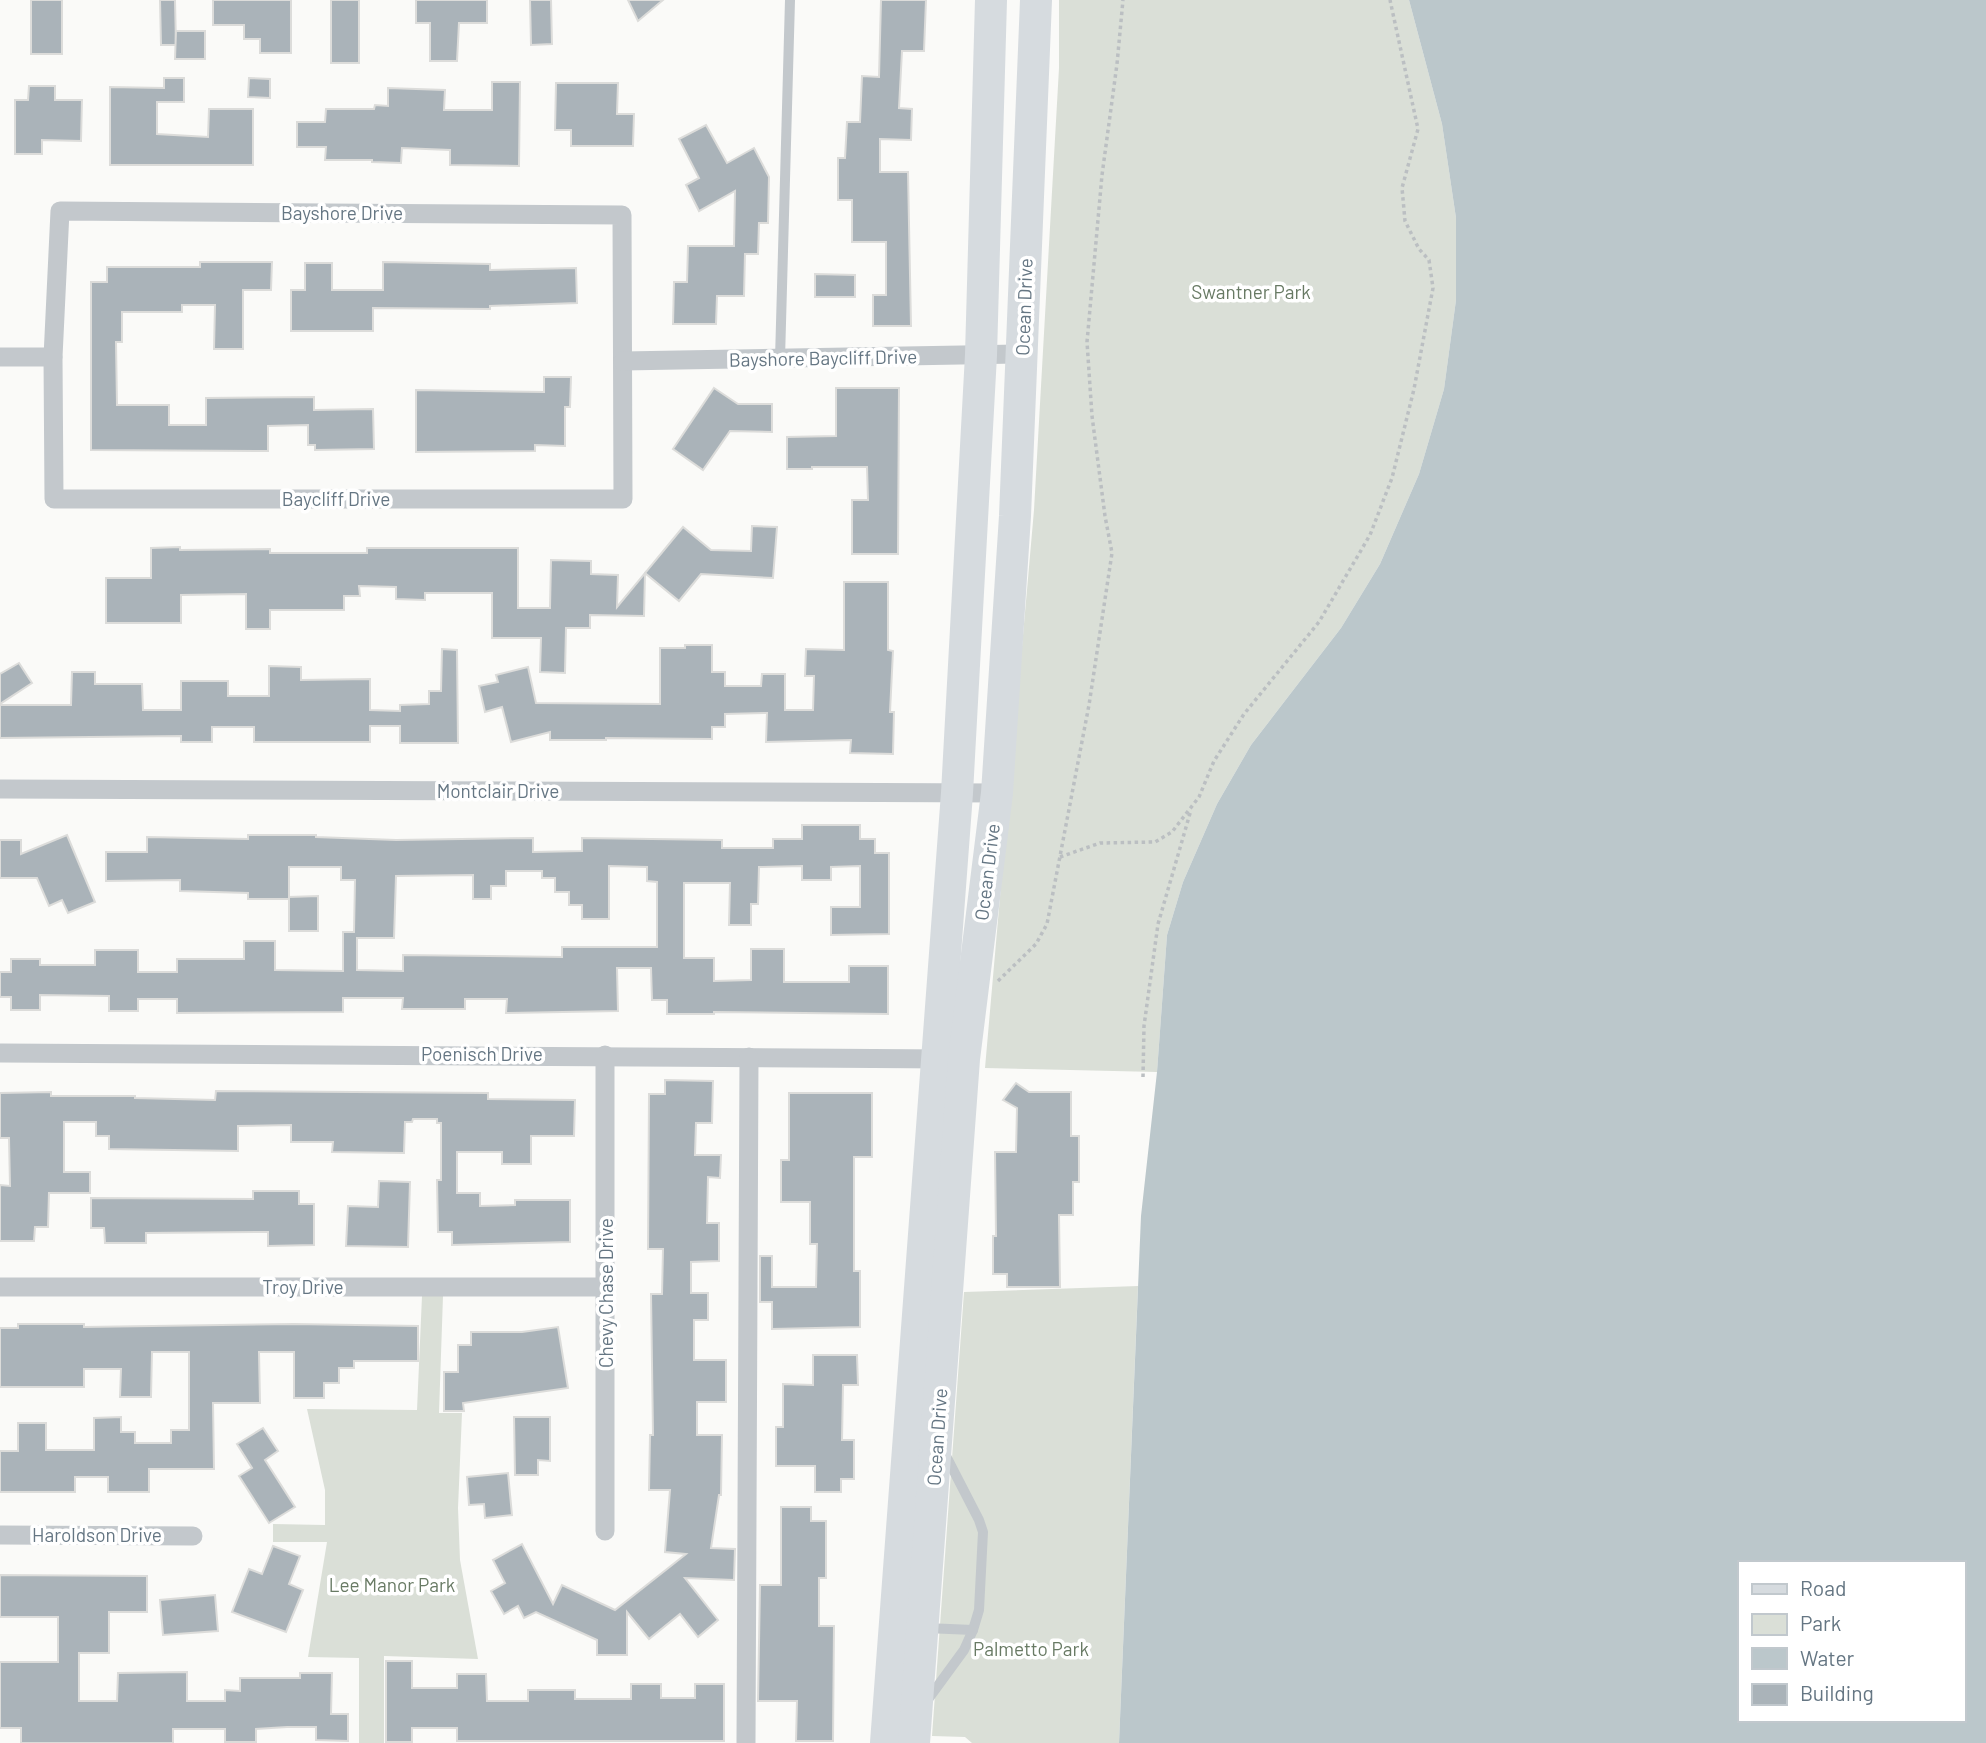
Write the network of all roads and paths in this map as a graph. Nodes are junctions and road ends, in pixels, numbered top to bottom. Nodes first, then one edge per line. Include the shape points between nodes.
1 (790, 0) edge
2 (991, 0) edge
3 (1036, 0) edge
4 (1123, 0) edge
5 (1390, 0) edge
6 (1023, 354) junction
7 (981, 355) junction
8 (0, 357) edge
9 (53, 357) junction
10 (780, 359) junction
11 (623, 361) junction
12 (967, 604) junction
13 (1009, 604) junction
14 (0, 789) edge
15 (957, 793) junction
16 (996, 793) junction
17 (1191, 807) junction
18 (1060, 858) junction
19 (998, 982) dead end
20 (0, 1052) edge
21 (605, 1055) junction
22 (748, 1057) junction
23 (950, 1059) junction
24 (1143, 1077) dead end
25 (936, 1247) junction
26 (0, 1287) edge
27 (606, 1287) junction
28 (937, 1437) junction
29 (605, 1531) dead end
30 (0, 1535) edge
31 (193, 1536) dead end
32 (914, 1613) junction
33 (973, 1630) junction
34 (915, 1730) edge
35 (746, 1743) edge
36 (886, 1743) edge

1 - 10 lane
2 - 7 main road, Ocean Drive
3 - 6 main road, Ocean Drive
4 - 18 path via 1087,342 1092,416 1112,553
5 - 17 path via 1419,129 1402,188 1405,220 1429,260 1433,288 1414,389 1392,478 1370,535 1319,622 1244,714
6 - 7 street, Bayshore Baycliff Drive
6 - 13 main road, Ocean Drive
7 - 10 street, Bayshore Baycliff Drive
7 - 12 main road, Ocean Drive
8 - 9 street
9 - 11 street, Baycliff Drive via 54,499 623,499
9 - 11 street, Bayshore Drive via 60,211 622,215
10 - 11 street, Bayshore Baycliff Drive
12 - 13 main road
12 - 15 main road, Ocean Drive
13 - 16 main road, Ocean Drive
14 - 15 street, Montclair Drive
15 - 16 street, Montclair Drive
15 - 23 main road, Ocean Drive
16 - 23 main road, Ocean Drive
17 - 18 path via 1172,832 1155,842 1100,843
17 - 24 path via 1158,923 1144,1026
18 - 19 path via 1047,924 1036,944
20 - 21 street, Poenisch Drive
21 - 22 street, Poenisch Drive
21 - 27 street, Chevy Chase Drive
22 - 23 street, Poenisch Drive
22 - 35 street
23 - 25 main road, Ocean Drive
25 - 28 main road, Ocean Drive
25 - 32 main road, Ocean Drive
26 - 27 street, Troy Drive
27 - 29 street, Chevy Chase Drive
28 - 32 main road, Ocean Drive
28 - 33 lane via 983,1532 979,1610
30 - 31 street, Haroldson Drive
32 - 33 lane
32 - 34 main road, Ocean Drive
32 - 36 main road, Ocean Drive
33 - 34 lane

